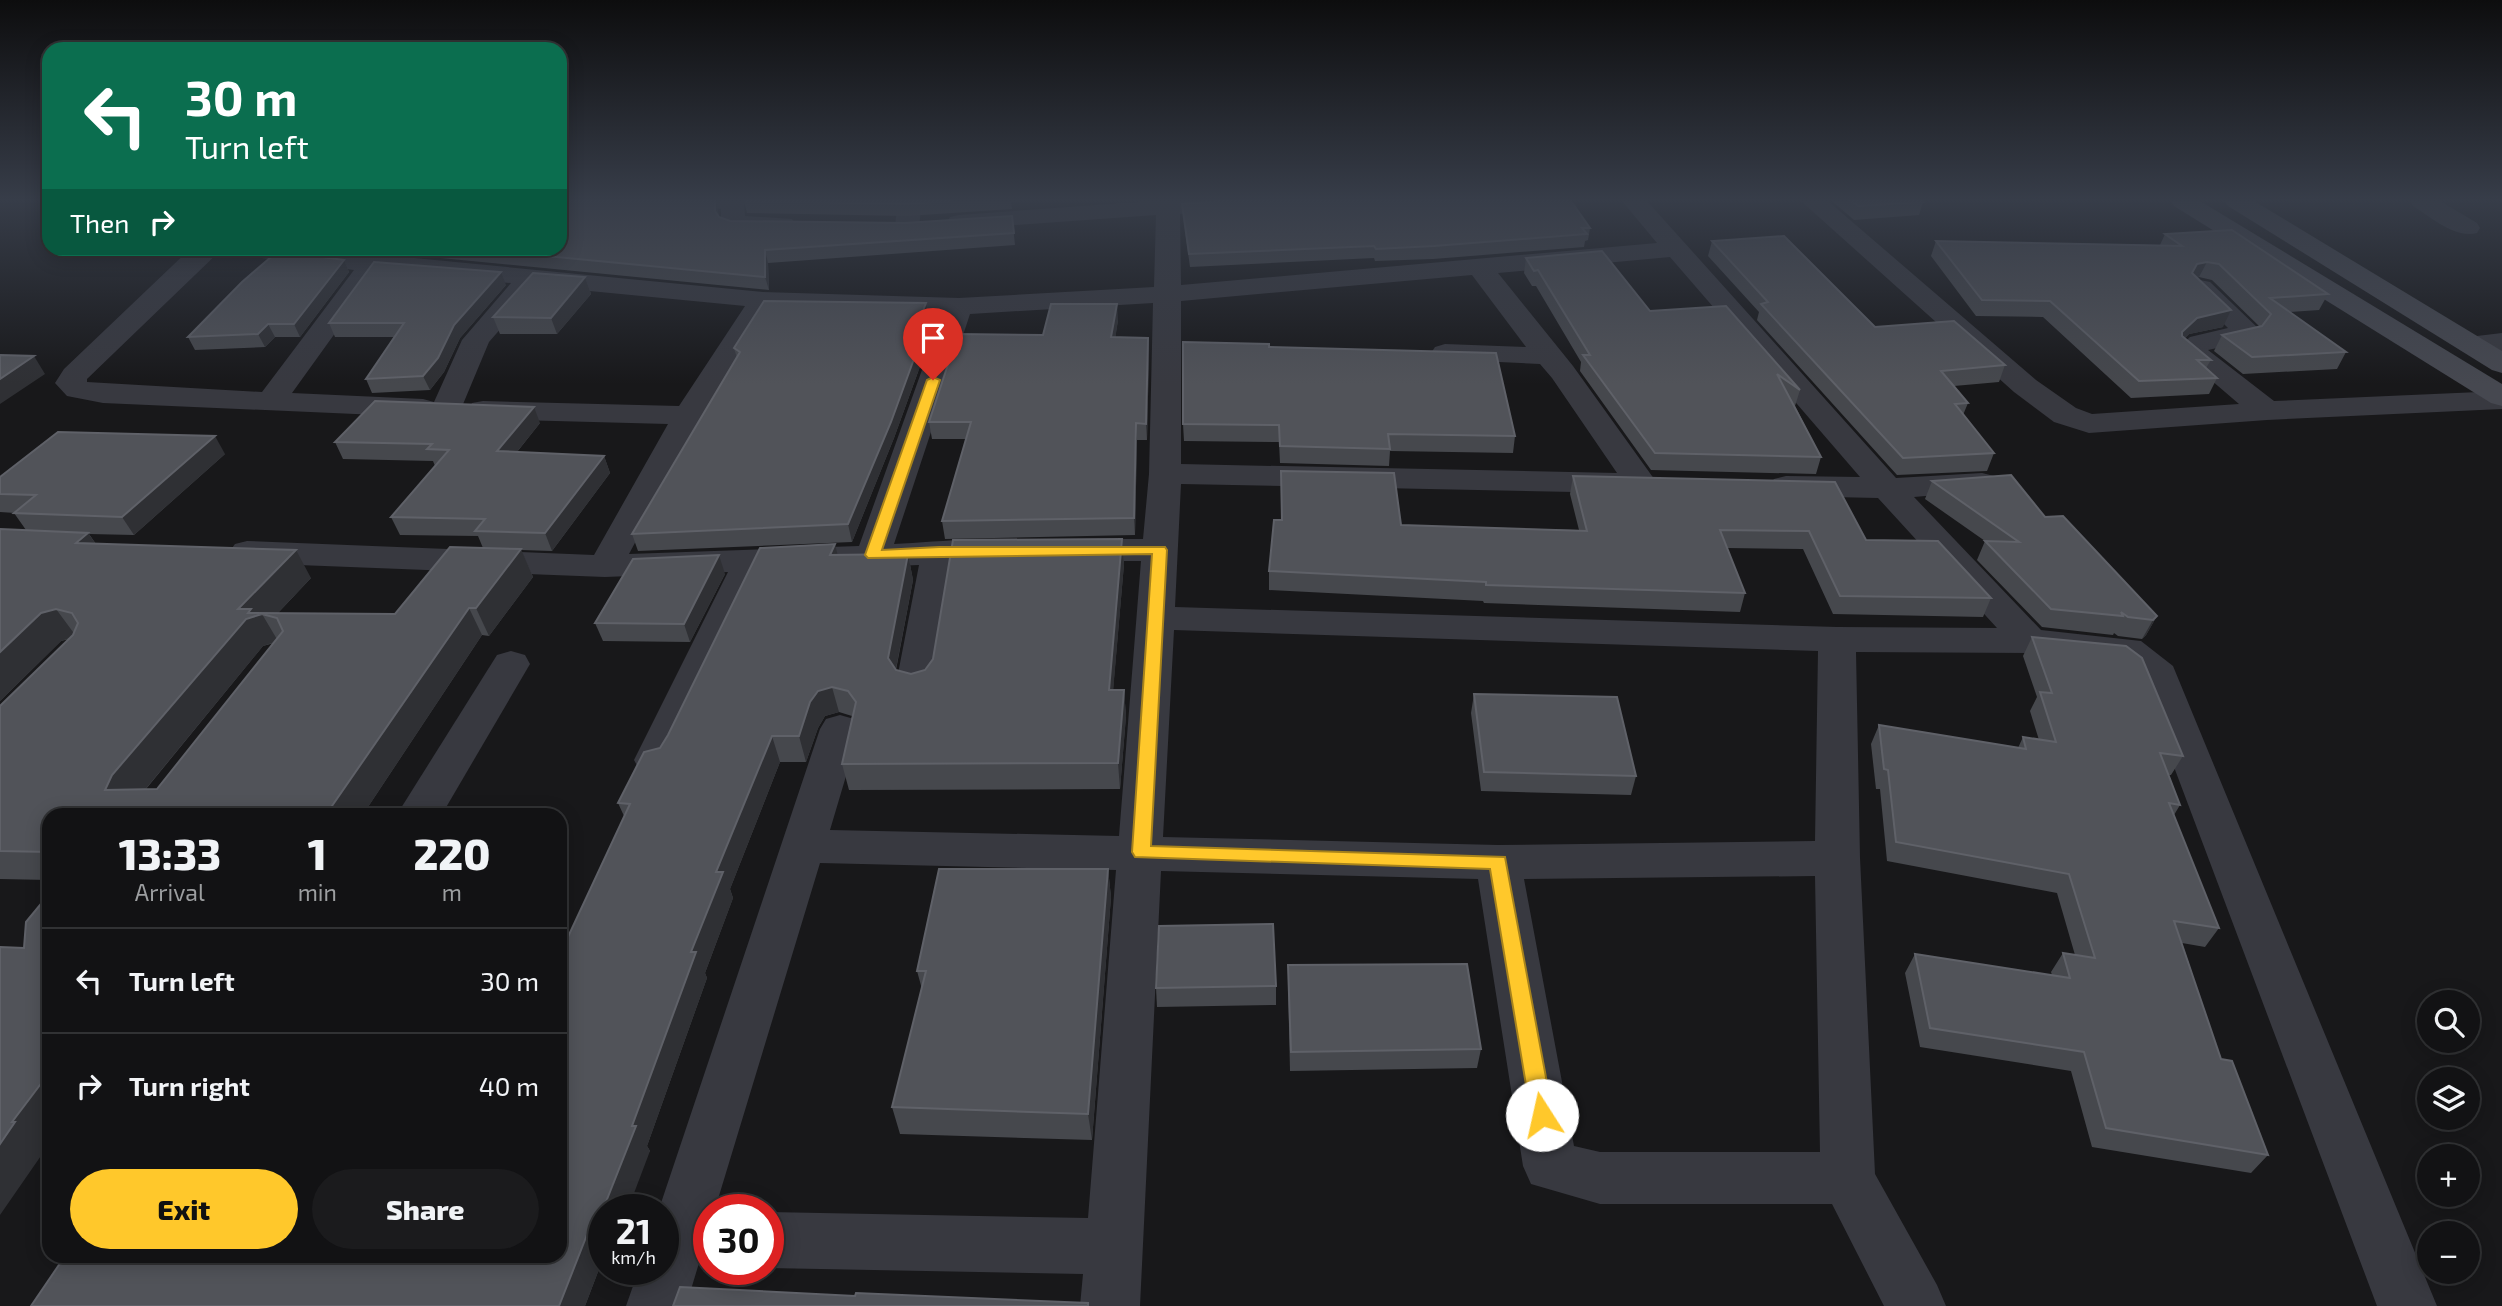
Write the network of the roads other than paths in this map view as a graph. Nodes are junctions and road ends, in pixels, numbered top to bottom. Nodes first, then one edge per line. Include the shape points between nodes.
1 (192, 262) edge
2 (356, 262) edge
3 (1167, 262) edge
4 (1526, 262) edge
5 (1689, 262) edge
6 (1883, 262) edge
7 (2282, 262) edge
8 (2336, 262) edge
9 (372, 264) junction
10 (1479, 266) junction
11 (531, 277) junction
12 (2200, 288) edge
13 (1167, 294) junction
14 (763, 300) junction
15 (959, 306) junction
16 (2502, 342) edge
17 (2470, 344) junction
18 (1415, 353) edge
19 (1548, 356) junction
20 (2502, 364) edge
21 (2502, 398) edge
22 (270, 402) junction
23 (446, 409) junction
24 (2267, 411) junction
25 (688, 415) junction
26 (1165, 474) junction
27 (1991, 483) edge
28 (1750, 485) edge
29 (1887, 488) junction
30 (1160, 550) junction
31 (220, 551) edge
32 (939, 551) junction
33 (873, 555) junction
34 (752, 560) junction
35 (605, 566) junction
36 (1155, 618) junction
37 (1837, 639) junction
38 (2030, 641) junction
39 (511, 664) dead end
40 (916, 684) edge
41 (840, 729) dead end
42 (655, 760) edge
43 (423, 808) edge
44 (803, 846) junction
45 (1141, 852) junction
46 (1837, 858) junction
47 (1498, 862) junction
48 (1848, 1178) junction
49 (706, 1194) edge
50 (693, 1240) edge
51 (784, 1240) edge
52 (1114, 1247) junction
53 (656, 1306) edge
54 (1110, 1306) edge
55 (1916, 1306) edge
56 (2407, 1306) edge

1 - 22 street via 70,383 78,390 103,394
2 - 9 street
3 - 13 street
4 - 10 street
5 - 29 street
6 - 24 street via 2025,386 2065,415 2089,424
7 - 21 street
8 - 17 street
9 - 11 street
9 - 22 street
10 - 13 street
10 - 19 street
11 - 14 street
11 - 23 street via 476,340
12 - 24 street via 2246,330 2190,350
13 - 15 street
13 - 26 street via 1179,346
14 - 15 street
14 - 25 street
15 - 33 street
16 - 17 street
17 - 20 street
18 - 19 street
19 - 26 street via 1653,483
21 - 24 street
22 - 23 street
23 - 25 street
25 - 35 street
26 - 30 street
27 - 29 street
28 - 29 street
29 - 38 street
30 - 32 street
30 - 36 street
31 - 35 street
32 - 33 street
32 - 40 street
33 - 34 street
34 - 35 street
34 - 42 street
36 - 37 street
36 - 45 street
37 - 38 street
37 - 46 street
38 - 56 street via 2127,650 2160,675
39 - 43 street
41 - 44 street
44 - 45 street
44 - 49 street
45 - 47 street
45 - 52 street
46 - 47 street
46 - 48 street
47 - 48 street via 1550,1166 1600,1178
48 - 55 street
50 - 53 street
51 - 52 street
52 - 54 street

